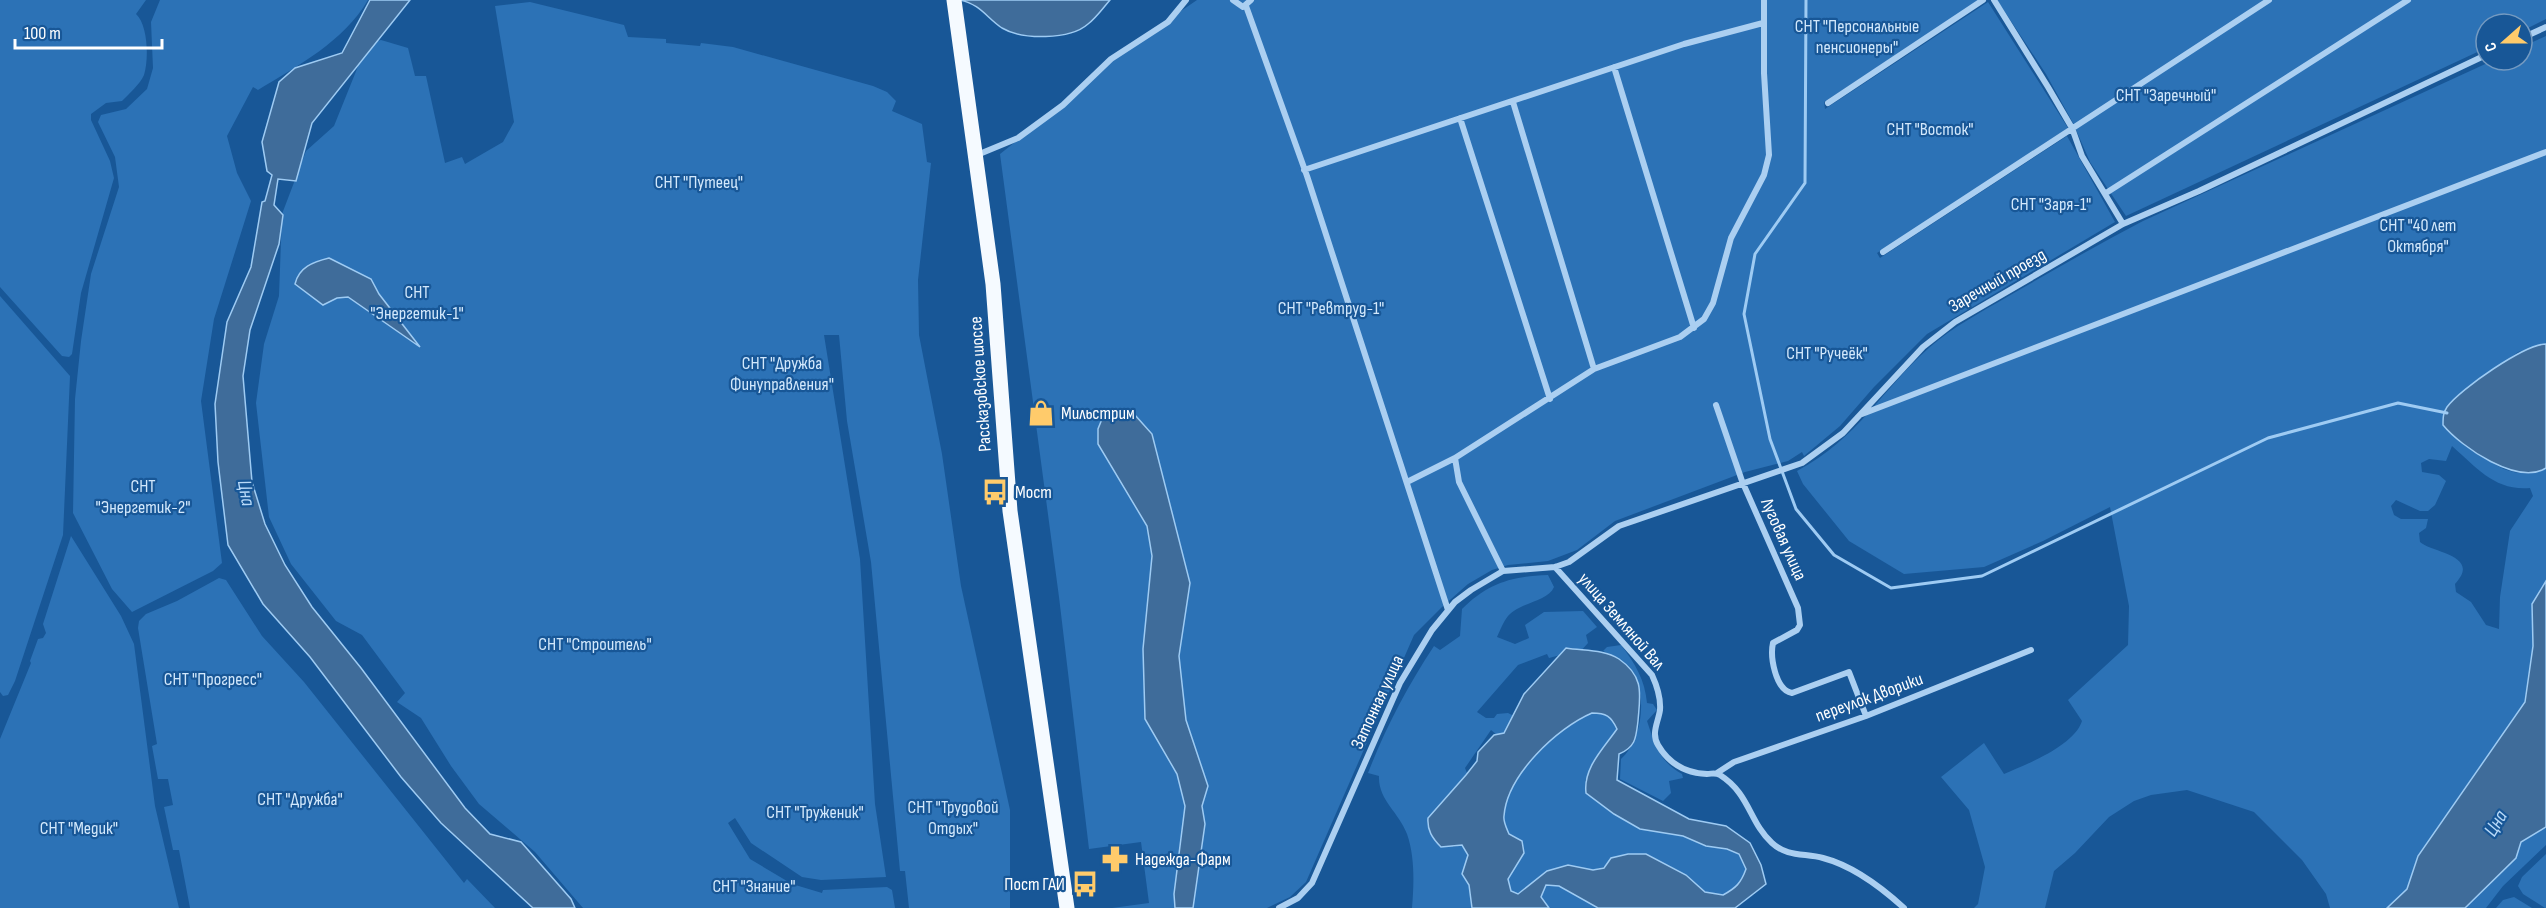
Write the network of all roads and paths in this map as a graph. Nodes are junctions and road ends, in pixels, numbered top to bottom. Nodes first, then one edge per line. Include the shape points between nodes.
1 (954, 0) edge
2 (1186, 0) edge
3 (1233, 0) edge
4 (1251, 0) edge
5 (1762, 0) edge
6 (1983, 0) edge
7 (1994, 0) edge
8 (2269, 0) edge
9 (2408, 0) edge
10 (1246, 6) junction
11 (1763, 23) junction
12 (2474, 61) edge
13 (1614, 67) junction
14 (1513, 102) junction
15 (1828, 103) dead end
16 (1460, 118) junction
17 (2072, 128) junction
18 (2546, 152) edge
19 (976, 155) junction
20 (1304, 170) junction
21 (2106, 193) junction
22 (2123, 224) junction
23 (1883, 252) dead end
24 (1695, 328) junction
25 (1594, 369) junction
26 (1550, 399) junction
27 (1716, 405) dead end
28 (1862, 414) junction
29 (1455, 458) junction
30 (1742, 481) junction
31 (1407, 483) junction
32 (1555, 567) junction
33 (1503, 571) junction
34 (1448, 610) junction
35 (2031, 650) dead end
36 (1866, 716) junction
37 (1717, 773) junction
38 (1067, 908) edge
39 (1279, 908) edge
40 (1904, 908) edge

1 - 19 main road, Рассказовское шоссе
2 - 19 street via 1168,22 1111,59 1063,105 1018,138
3 - 10 street
4 - 10 street
5 - 11 street
6 - 15 street
7 - 17 street
8 - 17 street
9 - 21 street
10 - 20 street
11 - 13 street
11 - 24 street via 1769,155 1764,175 1731,238 1708,313
12 - 22 street, Заречный проезд
13 - 14 street
13 - 24 street
14 - 16 street
14 - 25 street
16 - 20 street
16 - 26 street
17 - 21 street via 2082,156
17 - 23 street
18 - 28 street
19 - 38 main road, Рассказовское шоссе via 993,284 1010,511
20 - 31 street
21 - 22 street
22 - 28 street, Заречный проезд via 1937,333
24 - 25 street
25 - 26 street
26 - 29 street
27 - 30 street, Луговая улица
28 - 30 street, Заречный проезд via 1802,463
29 - 31 street
29 - 33 street via 1459,482
30 - 32 street, Заречный проезд via 1619,526 1581,555
30 - 36 street, Луговая улица via 1798,608 1800,626 1773,643 1771,654 1784,689 1792,693 1801,691 1849,672
31 - 34 street
32 - 33 street, Затонная улица
32 - 37 street, улица Земляной Вал via 1652,675 1660,709 1654,734 1669,759 1685,770
33 - 34 street, Затонная улица via 1470,590
34 - 39 street, Затонная улица via 1396,691 1312,883 1299,898
35 - 36 street, переулок Дворики
36 - 37 street, переулок Дворики via 1734,762
37 - 40 street via 1743,796 1771,843 1784,851 1823,858 1861,874

